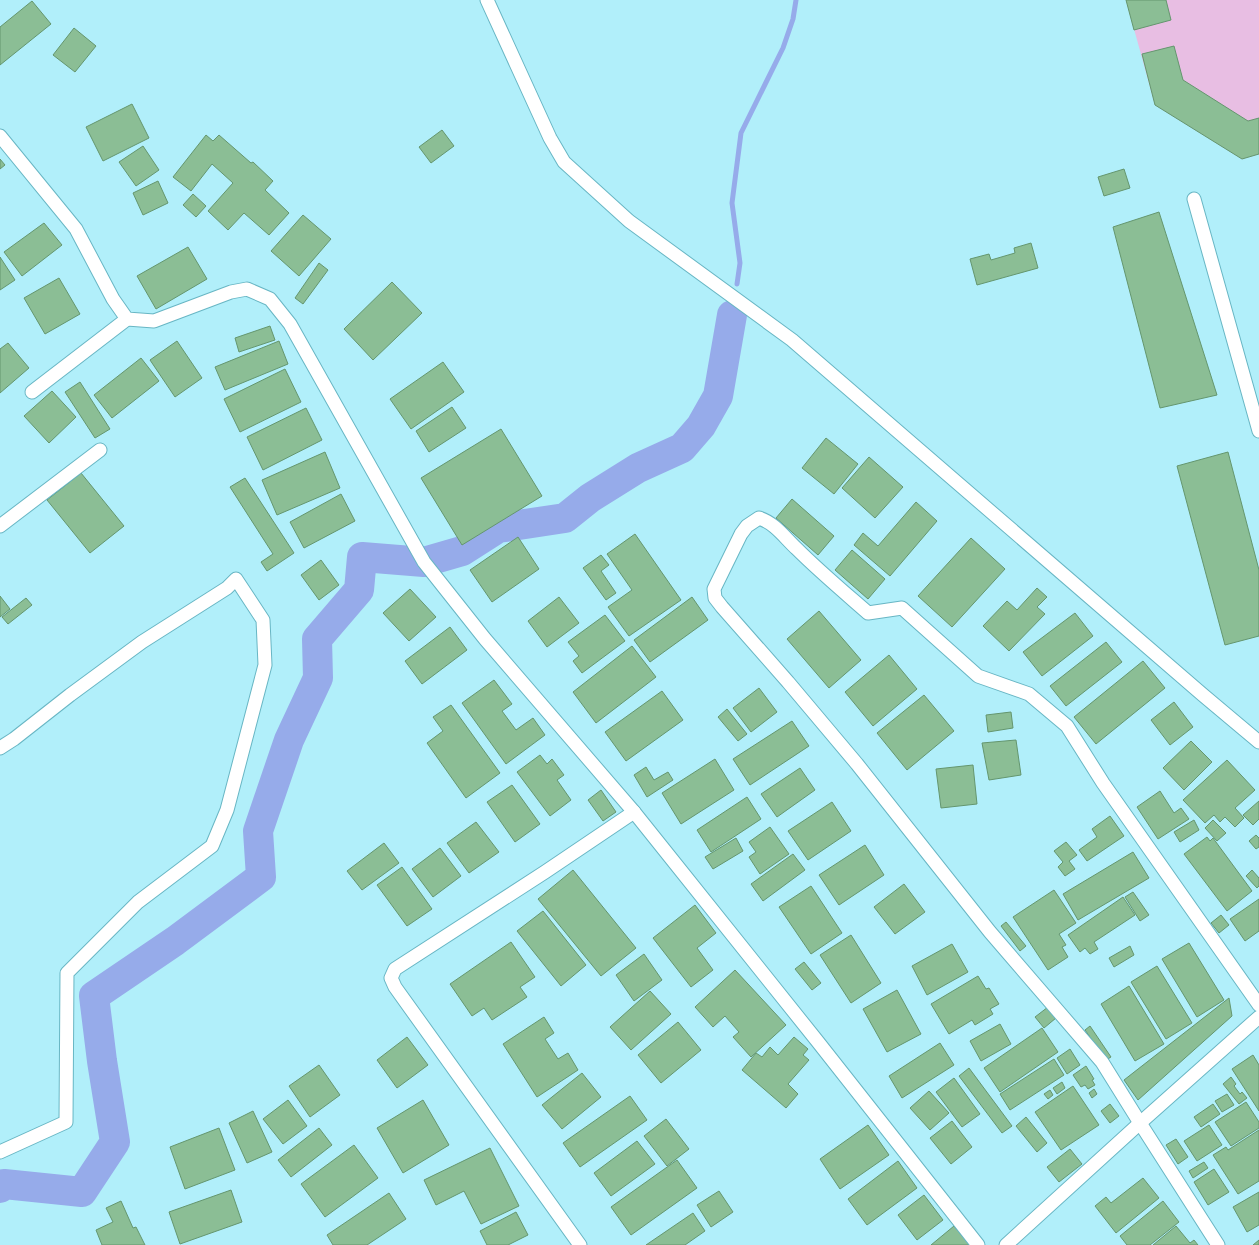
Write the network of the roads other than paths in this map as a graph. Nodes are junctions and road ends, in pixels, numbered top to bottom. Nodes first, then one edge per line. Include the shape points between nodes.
1 (487, 0) edge
2 (0, 136) edge
3 (1194, 199) dead end
4 (127, 319) junction
5 (32, 392) dead end
6 (1259, 431) edge
7 (100, 450) dead end
8 (0, 526) edge
9 (1259, 742) edge
10 (0, 748) edge
11 (634, 812) junction
12 (1259, 1005) edge
13 (1259, 1017) edge
14 (1140, 1123) junction
15 (0, 1152) edge
16 (580, 1245) edge
17 (978, 1245) edge
18 (1006, 1245) edge
19 (1218, 1245) edge

1 - 9 street via 550,138 564,162 629,221 792,340
2 - 4 street via 76,229 113,299
3 - 6 street
4 - 5 street
4 - 11 street via 154,321 231,292 246,289 270,299 290,324 424,562 485,639
7 - 8 street
10 - 15 street via 136,647 227,588 236,579 263,620 265,665 227,810 212,846 138,902 67,973 66,1122
11 - 16 street via 395,970 391,978
11 - 17 street
12 - 14 street via 1103,783 1067,726 1029,694 978,676 902,608 868,613 796,549 776,527 765,520 759,518 746,526 714,589 715,598 857,764 990,932 1102,1062
13 - 14 street
14 - 18 street
14 - 19 street

